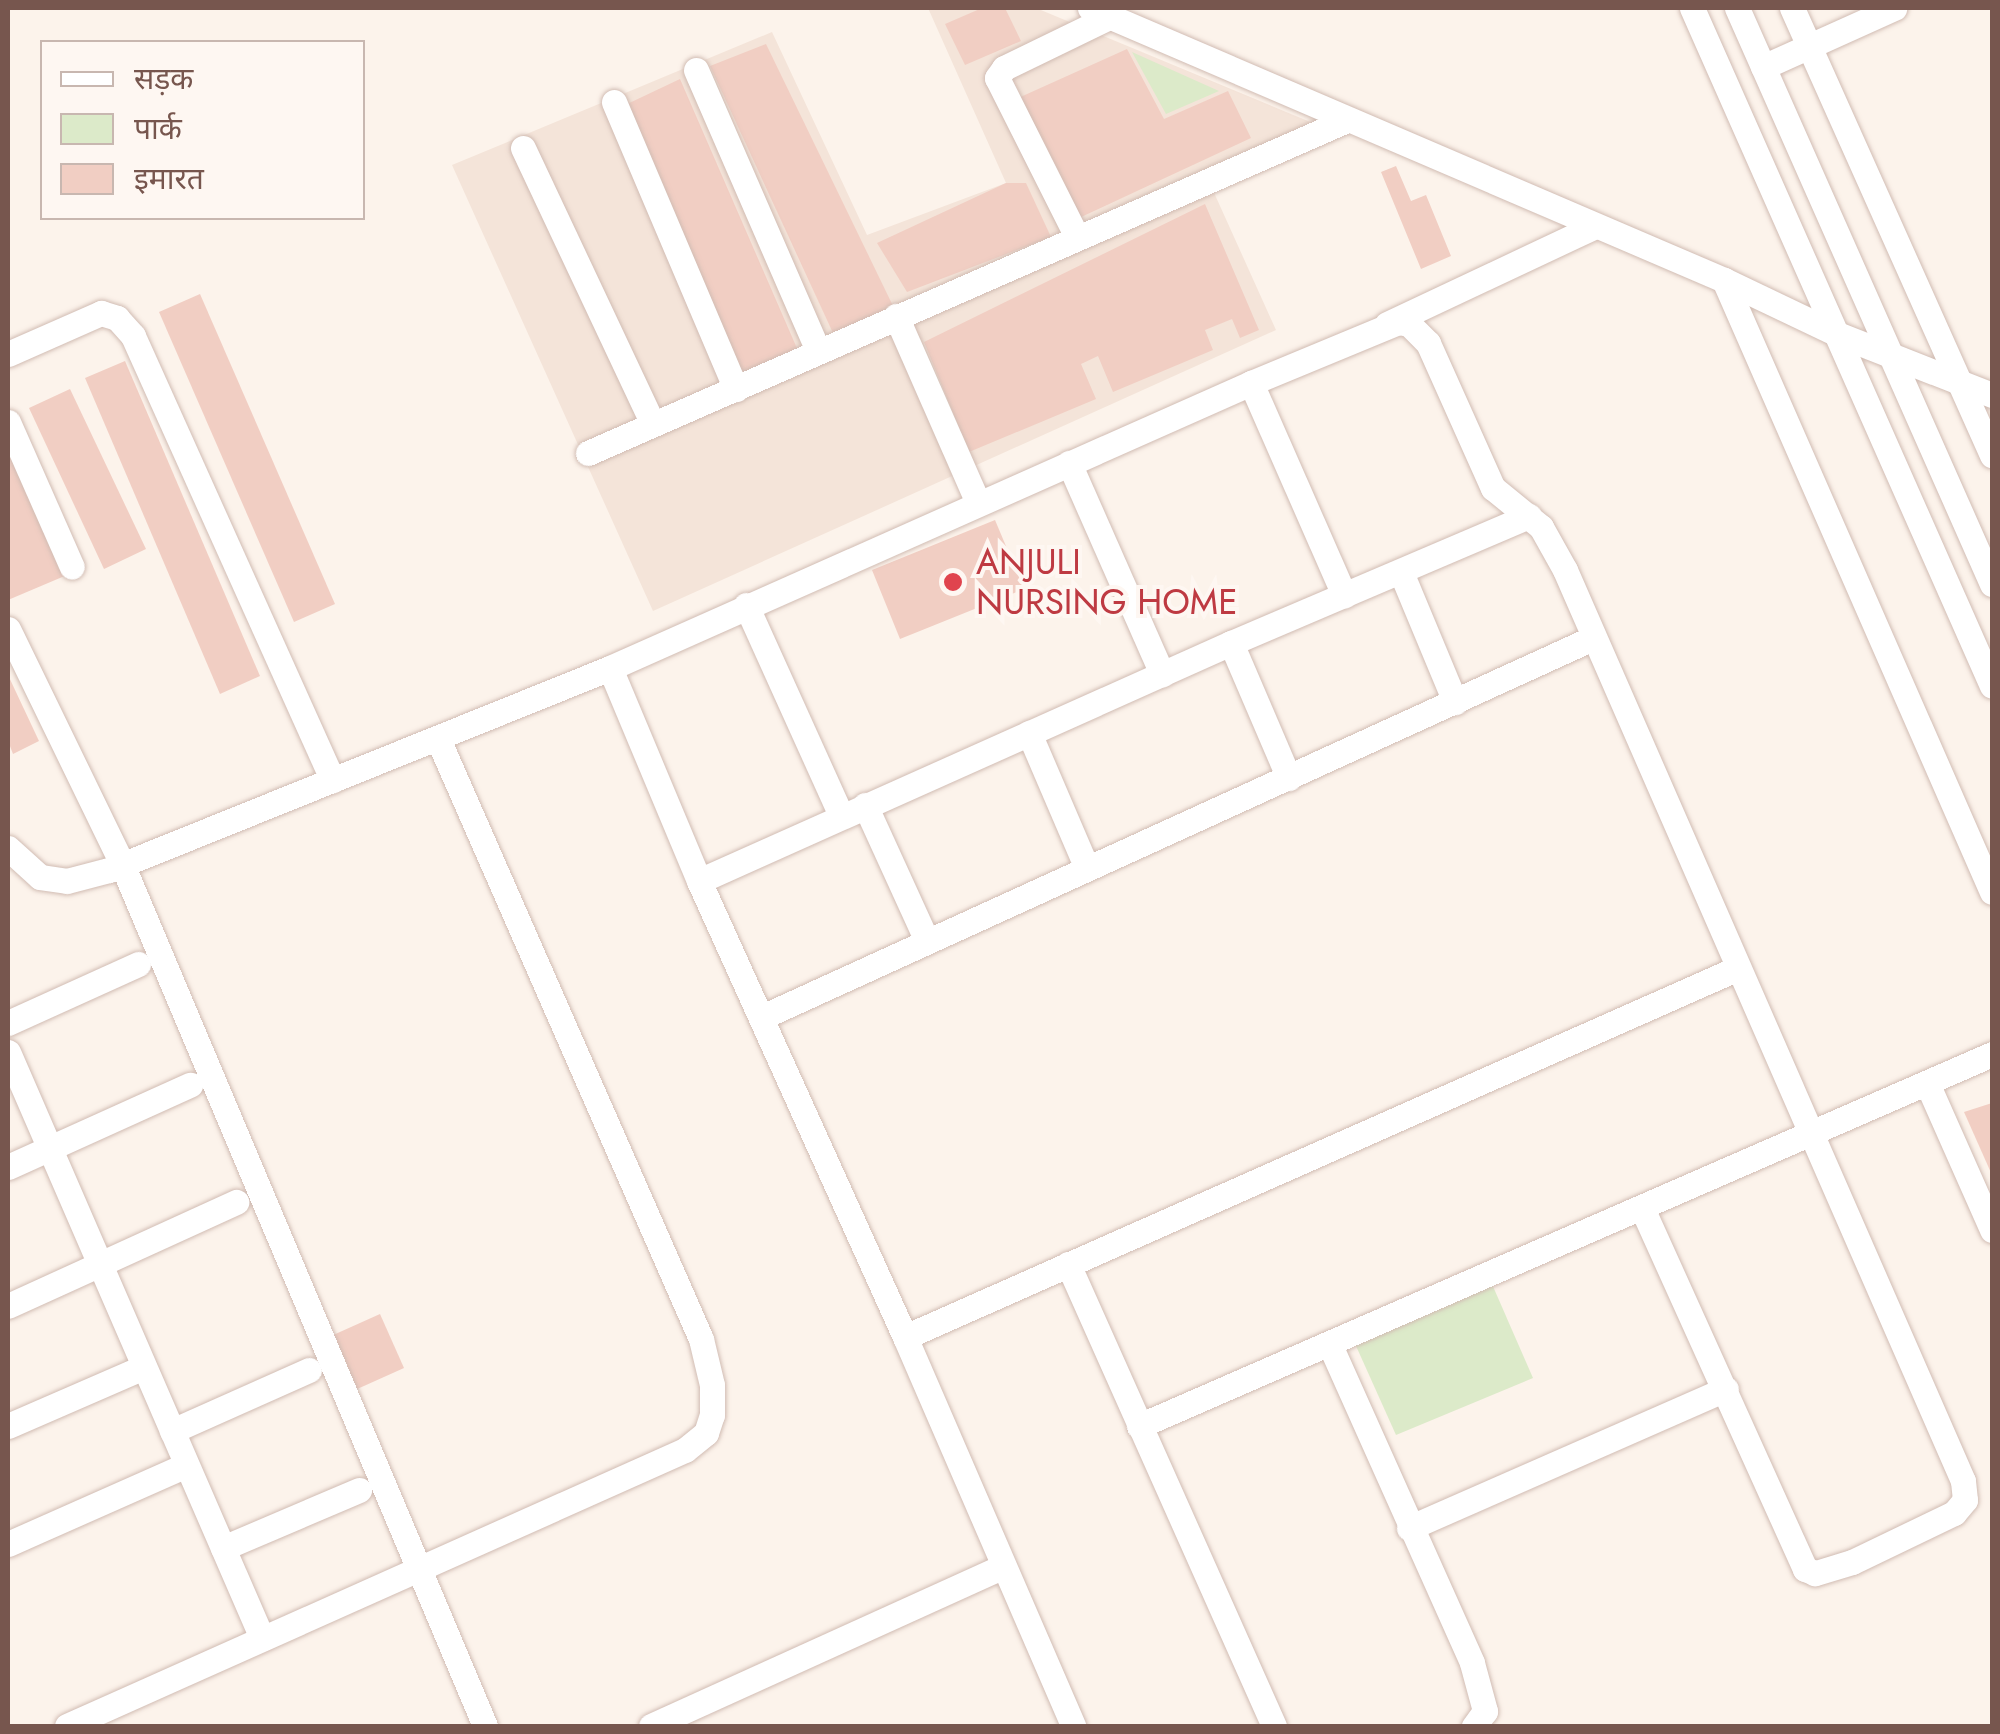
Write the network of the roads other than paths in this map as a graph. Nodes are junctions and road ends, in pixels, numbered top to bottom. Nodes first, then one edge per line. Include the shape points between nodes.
1 (1692, 8) edge
2 (1737, 8) edge
3 (1792, 8) edge
4 (1894, 8) edge
5 (1100, 12) edge
6 (1809, 46) junction
7 (1763, 67) junction
8 (696, 70) dead end
9 (614, 102) dead end
10 (1348, 120) junction
11 (523, 148) dead end
12 (1595, 226) junction
13 (1077, 238) junction
14 (1724, 280) junction
15 (896, 316) junction
16 (1838, 334) junction
17 (1351, 342) junction
18 (818, 350) junction
19 (1890, 353) junction
20 (8, 354) edge
21 (1962, 382) junction
22 (1252, 383) junction
23 (736, 389) junction
24 (1992, 395) edge
25 (8, 422) edge
26 (654, 424) junction
27 (588, 453) dead end
28 (1992, 455) edge
29 (1069, 462) junction
30 (978, 503) junction
31 (1529, 516) junction
32 (72, 567) dead end
33 (1400, 572) junction
34 (1992, 584) edge
35 (1344, 595) junction
36 (746, 605) junction
37 (8, 629) edge
38 (1593, 638) junction
39 (1232, 643) junction
40 (610, 668) junction
41 (1162, 674) junction
42 (1992, 686) edge
43 (1455, 702) junction
44 (1028, 733) junction
45 (438, 738) junction
46 (1289, 778) junction
47 (333, 780) junction
48 (853, 810) junction
49 (8, 848) edge
50 (122, 864) junction
51 (1086, 866) junction
52 (1990, 879) edge
53 (699, 881) junction
54 (926, 939) junction
55 (138, 964) dead end
56 (1736, 970) junction
57 (762, 1017) junction
58 (8, 1023) edge
59 (8, 1052) edge
60 (1992, 1054) edge
61 (1927, 1083) junction
62 (190, 1085) dead end
63 (1810, 1134) junction
64 (49, 1148) junction
65 (8, 1166) edge
66 (236, 1202) dead end
67 (1642, 1208) junction
68 (1992, 1230) edge
69 (1068, 1264) junction
70 (100, 1266) junction
71 (8, 1306) edge
72 (904, 1338) junction
73 (1330, 1345) junction
74 (144, 1367) junction
75 (309, 1370) dead end
76 (1726, 1389) junction
77 (8, 1426) edge
78 (1138, 1426) junction
79 (172, 1431) junction
80 (186, 1464) junction
81 (359, 1490) dead end
82 (1409, 1528) junction
83 (8, 1544) edge
84 (222, 1548) junction
85 (1002, 1566) junction
86 (419, 1569) junction
87 (262, 1638) junction
88 (66, 1726) edge
89 (485, 1726) edge
90 (651, 1726) edge
91 (1073, 1726) edge
92 (1274, 1726) edge
93 (1474, 1726) edge

1 - 16 street
2 - 7 street
3 - 6 street
4 - 6 street
5 - 10 street
5 - 13 street via 997,78
6 - 7 street
6 - 21 street
7 - 19 street
8 - 18 street
9 - 23 street
10 - 12 street
10 - 13 street
11 - 26 street
12 - 14 street
12 - 17 street
13 - 15 street
14 - 16 street
14 - 52 street
15 - 18 street
15 - 30 street
16 - 19 street
16 - 42 street
17 - 22 street
17 - 31 street via 1398,322 1418,330 1493,488
18 - 23 street
19 - 21 street
19 - 34 street
20 - 47 street via 101,313 133,336
21 - 24 street
21 - 28 street
22 - 29 street
22 - 35 street
23 - 26 street
25 - 32 street
26 - 27 street
29 - 30 street
29 - 41 street
30 - 36 street
31 - 33 street
31 - 38 street via 1554,549
33 - 35 street
33 - 43 street
35 - 39 street
36 - 40 street
36 - 48 street
37 - 50 street
38 - 43 street
38 - 56 street
39 - 41 street
39 - 46 street
40 - 45 street
40 - 53 street
41 - 44 street
43 - 46 street
44 - 48 street
44 - 51 street
45 - 47 street
45 - 86 street via 701,1338 712,1415 706,1433 686,1450
46 - 51 street
47 - 50 street
48 - 53 street
48 - 54 street
49 - 50 street via 40,878 68,881
50 - 86 street
51 - 54 street
53 - 57 street
54 - 57 street
55 - 58 street
56 - 63 street
56 - 69 street
57 - 72 street
59 - 64 street
60 - 61 street
61 - 63 street
61 - 68 street
62 - 64 street
63 - 67 street
63 - 76 street via 1963,1481 1965,1500 1898,1543 1830,1570 1805,1569
64 - 65 street
64 - 70 street
66 - 70 street
67 - 73 street
67 - 76 street
69 - 72 street
69 - 78 street
70 - 71 street
70 - 74 street
72 - 85 street
73 - 78 street
73 - 82 street
74 - 77 street
74 - 79 street
75 - 79 street
76 - 82 street
78 - 92 street
79 - 80 street
80 - 83 street
80 - 84 street
81 - 84 street
82 - 93 street via 1484,1696 1485,1711
84 - 87 street
85 - 90 street
85 - 91 street
86 - 87 street
86 - 89 street
87 - 88 street

